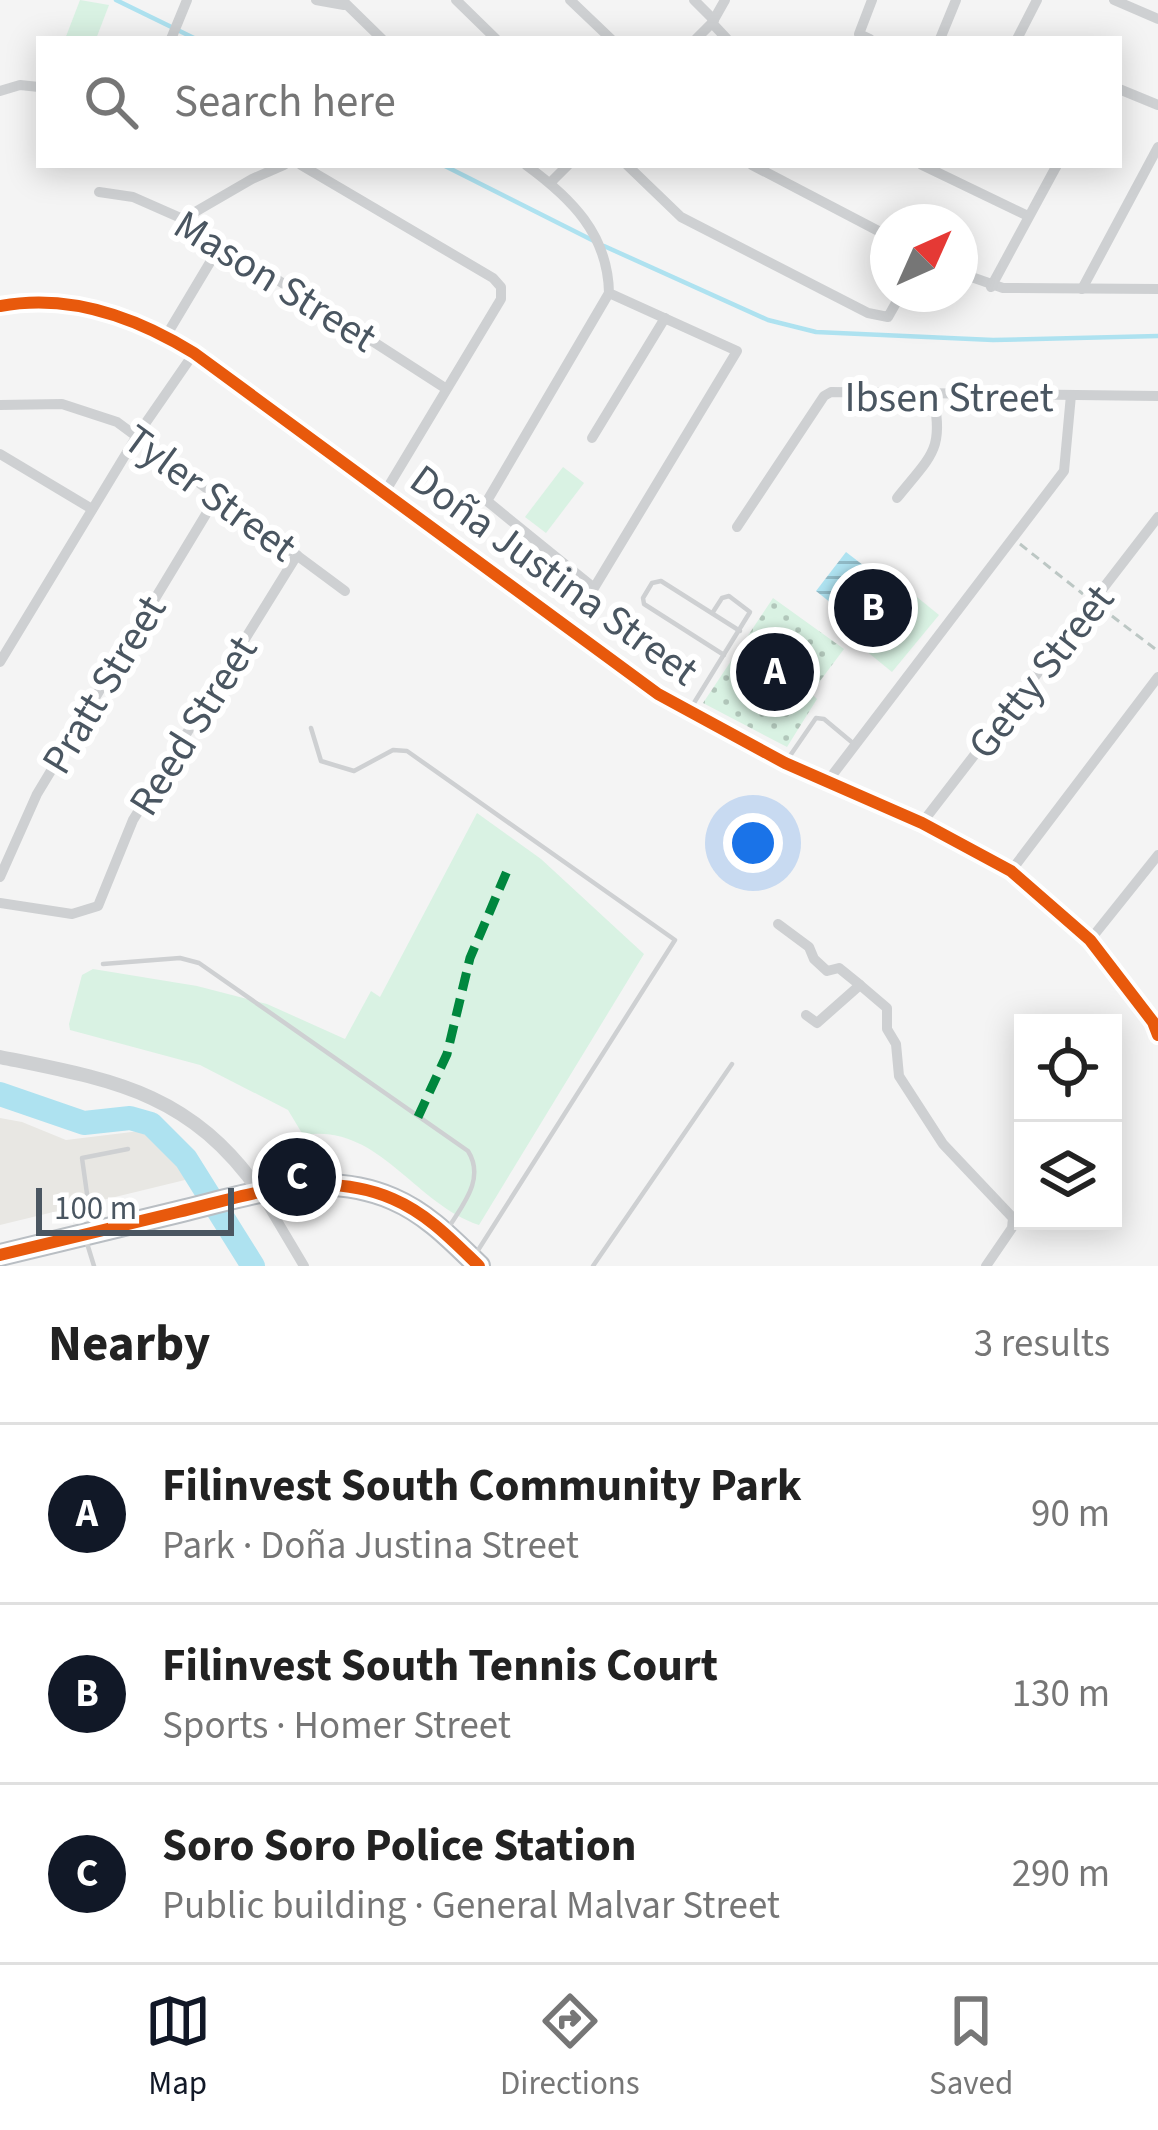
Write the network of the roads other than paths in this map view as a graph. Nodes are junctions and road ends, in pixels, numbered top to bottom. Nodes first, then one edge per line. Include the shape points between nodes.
1 (187, 0) edge
2 (316, 0) edge
3 (456, 0) edge
4 (570, 0) edge
5 (694, 0) edge
6 (725, 0) edge
7 (872, 0) edge
8 (956, 0) edge
9 (1037, 0) edge
10 (1114, 0) edge
11 (345, 3) edge
12 (1158, 19) edge
13 (713, 22) junction
14 (172, 36) edge
15 (379, 36) edge
16 (493, 36) edge
17 (607, 36) edge
18 (699, 36) edge
19 (725, 36) edge
20 (863, 36) edge
21 (941, 36) edge
22 (1019, 36) edge
23 (36, 87) edge
24 (1122, 90) edge
25 (0, 91) edge
26 (1158, 105) edge
27 (1158, 147) edge
28 (277, 168) edge
29 (306, 168) edge
30 (530, 168) edge
31 (565, 168) edge
32 (630, 168) edge
33 (758, 168) edge
34 (928, 168) edge
35 (1055, 168) edge
36 (550, 183) junction
37 (99, 192) dead end
38 (1028, 216) junction
39 (183, 219) junction
40 (870, 227) edge
41 (221, 244) junction
42 (978, 281) edge
43 (991, 287) junction
44 (1082, 289) junction
45 (1158, 289) edge
46 (609, 293) junction
47 (0, 306) edge
48 (892, 312) edge
49 (665, 318) junction
50 (166, 336) junction
51 (194, 352) junction
52 (445, 388) junction
53 (932, 391) junction
54 (1071, 395) junction
55 (1158, 396) edge
56 (0, 405) edge
57 (138, 434) junction
58 (592, 438) dead end
59 (0, 454) edge
60 (385, 492) junction
61 (217, 496) junction
62 (897, 498) dead end
63 (92, 509) junction
64 (1158, 517) edge
65 (737, 527) dead end
66 (297, 555) junction
67 (345, 592) dead end
68 (713, 613) junction
69 (740, 631) junction
70 (724, 655) junction
71 (0, 662) edge
72 (1158, 676) edge
73 (689, 711) junction
74 (311, 728) dead end
75 (855, 746) junction
76 (785, 763) junction
77 (827, 782) junction
78 (922, 823) junction
79 (1158, 855) edge
80 (1011, 872) junction
81 (0, 878) edge
82 (0, 903) edge
83 (778, 924) dead end
84 (1090, 940) junction
85 (103, 964) dead end
86 (860, 985) junction
87 (806, 1015) dead end
88 (1156, 1024) edge
89 (0, 1057) edge
90 (732, 1064) dead end
91 (128, 1149) dead end
92 (252, 1194) junction
93 (92, 1233) junction
94 (445, 1233) junction
95 (0, 1255) edge
96 (476, 1263) edge
97 (94, 1266) edge
98 (304, 1266) edge
99 (593, 1266) edge
100 (986, 1266) edge

1 - 14 street
2 - 11 street
3 - 16 street
4 - 17 street
5 - 13 street
6 - 13 street
7 - 20 street
8 - 21 street
9 - 22 street
10 - 12 street
11 - 15 street
13 - 18 street
13 - 19 street
23 - 25 street
24 - 26 street
27 - 44 street
28 - 39 street
29 - 52 street via 501,287
30 - 36 street
31 - 36 street
32 - 48 street via 681,217 868,313
33 - 40 street
34 - 38 street
35 - 38 street
36 - 46 street via 592,227
37 - 39 street, Mason Street via 133,196
38 - 43 street
39 - 41 street, Mason Street
41 - 50 street
41 - 52 street, Mason Street
42 - 43 street
43 - 44 street
44 - 45 street
46 - 49 street
46 - 49 street via 487,501 594,588 737,351
47 - 50 street, Doña Justina Street via 91,308
49 - 58 street
50 - 51 street, Doña Justina Street
51 - 57 street
51 - 60 street, Doña Justina Street
52 - 60 street
53 - 54 street, Ibsen Street
53 - 62 street via 938,442
53 - 65 street, Ibsen Street via 827,393
54 - 55 street, Ibsen Street
54 - 75 street via 1064,471
56 - 57 street, Tyler Street via 73,406
57 - 61 street, Tyler Street
57 - 63 street
59 - 63 street
60 - 73 street, Doña Justina Street
61 - 66 street, Tyler Street
61 - 81 street, Pratt Street via 37,794
63 - 71 street
64 - 78 street, Getty Street
66 - 67 street, Tyler Street
66 - 82 street, Reed Street via 133,820 101,902 72,914
68 - 69 lane
68 - 69 lane via 725,596 746,606
68 - 70 lane via 658,580 643,598
69 - 70 lane
70 - 73 lane
72 - 80 street
73 - 76 street, Doña Justina Street
74 - 96 lane via 321,761 354,772 393,750 407,751 675,940
75 - 76 lane via 816,718
75 - 77 street
76 - 77 street, Doña Justina Street
77 - 78 street, Doña Justina Street
78 - 80 street, Doña Justina Street
79 - 84 street
80 - 84 street, Doña Justina Street
83 - 86 street via 827,971 839,968
84 - 88 street, Doña Justina Street
85 - 94 lane via 199,963 468,1151 477,1177
86 - 87 street via 817,1023
86 - 100 street via 887,1008 899,1076 924,1118 1013,1218
89 - 92 street via 107,1079 158,1099 209,1136
90 - 99 lane
91 - 93 lane via 82,1158
92 - 93 highway
92 - 94 highway via 356,1187 394,1199
92 - 98 street
93 - 95 highway
93 - 97 lane
94 - 96 highway

